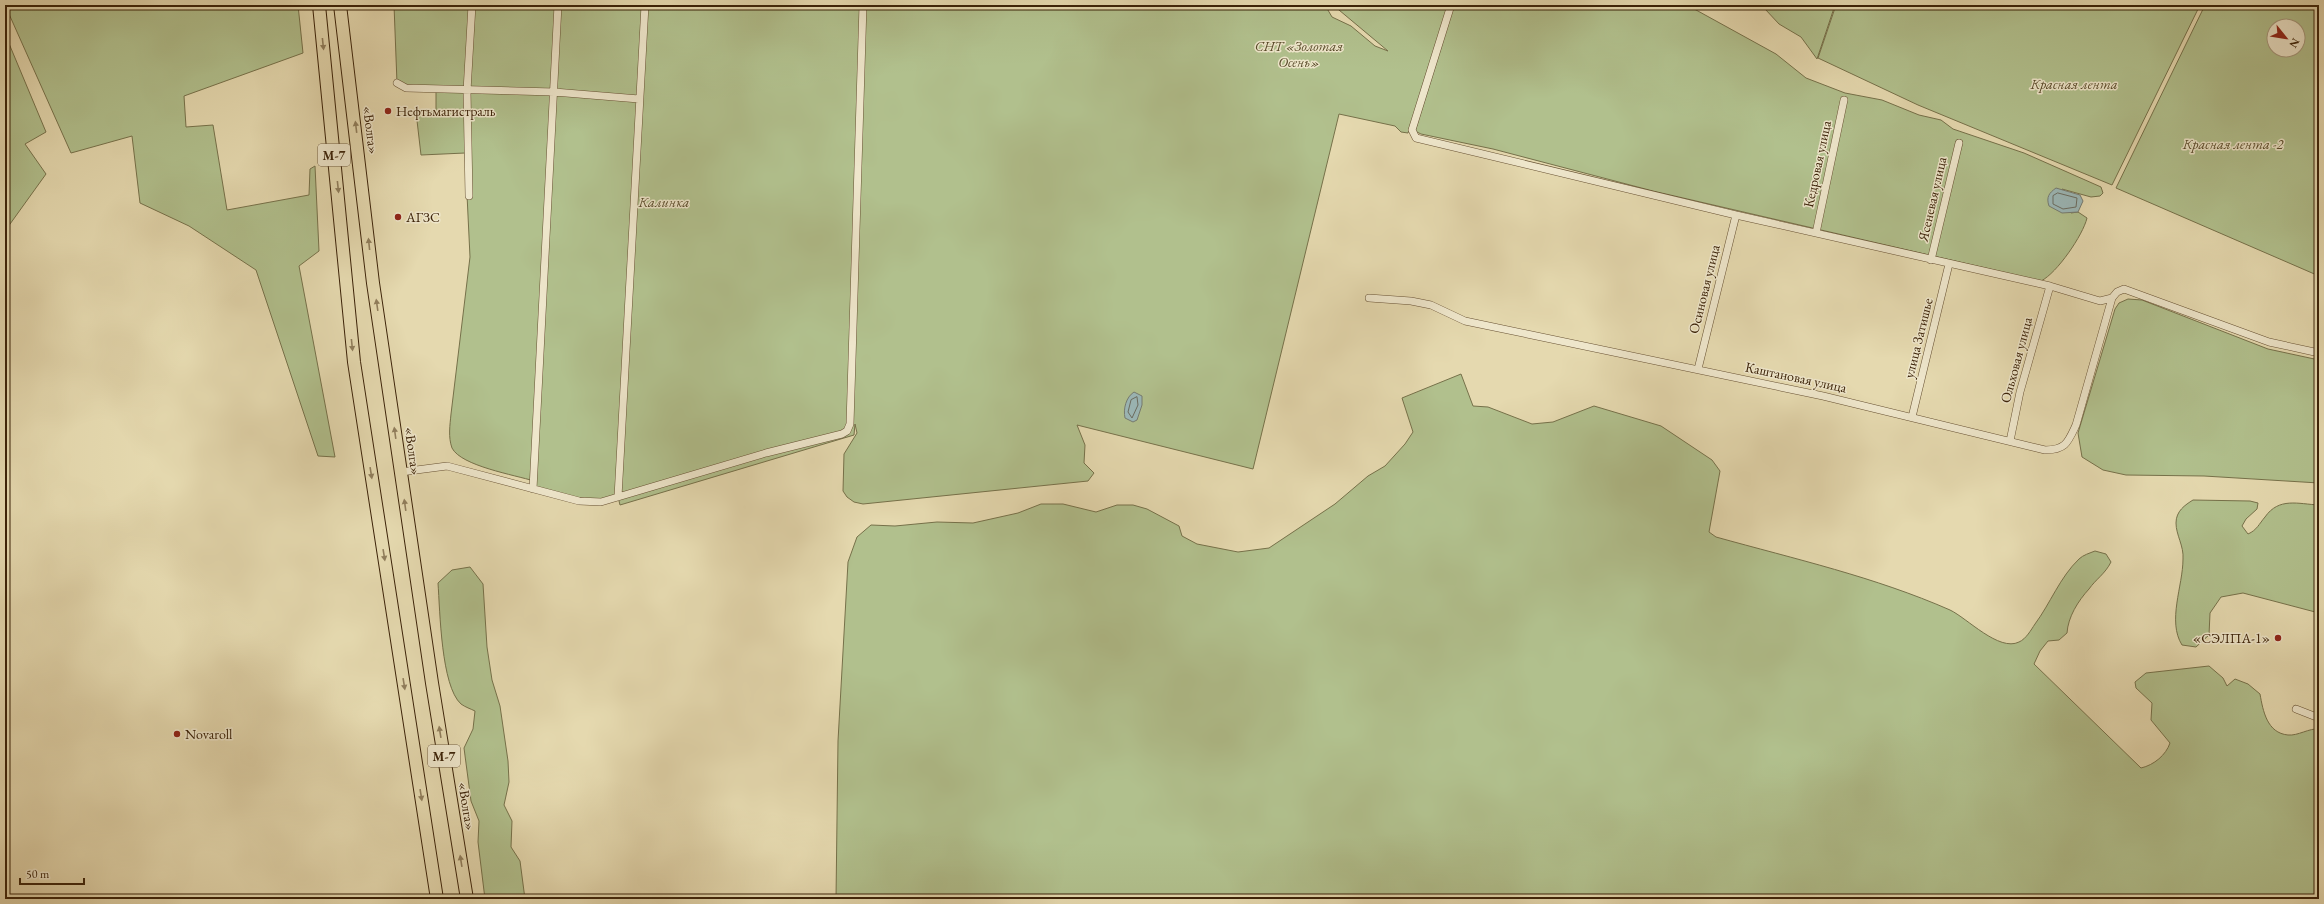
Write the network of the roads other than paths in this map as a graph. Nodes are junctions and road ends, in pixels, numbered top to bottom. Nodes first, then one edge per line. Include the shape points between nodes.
1 (319, 5) edge
2 (340, 5) edge
3 (472, 5) edge
4 (558, 5) edge
5 (645, 5) edge
6 (863, 5) edge
7 (1451, 5) edge
8 (397, 84) dead end
9 (467, 91) junction
10 (554, 92) junction
11 (639, 99) junction
12 (1844, 100) dead end
13 (1959, 143) dead end
14 (469, 196) dead end
15 (1736, 215) junction
16 (1816, 233) junction
17 (1931, 260) junction
18 (1950, 264) junction
19 (2050, 286) junction
20 (1369, 298) dead end
21 (2112, 298) junction
22 (2319, 353) edge
23 (1698, 369) junction
24 (1912, 417) junction
25 (2010, 441) junction
26 (401, 472) junction
27 (533, 489) junction
28 (618, 497) junction
29 (2296, 709) dead end
30 (2319, 718) edge
31 (437, 899) edge
32 (467, 899) edge

1 -> 31 highway, М-7 via 354,362
26 -> 2 highway, «Волга» / М-7 via 373,283
3 - 9 street
4 - 10 street
5 - 11 street
6 - 28 street via 850,424 842,434 759,455
7 - 15 street via 1412,130 1416,138
8 - 9 street via 406,88
9 - 10 street
9 - 14 street
10 - 11 street
10 - 27 street
11 - 28 street
12 - 16 street, Кедровая улица
13 - 17 street, Ясеневая улица
15 - 16 street
15 - 23 street, Осиновая улица
16 - 17 street
17 - 18 street
18 - 19 street
18 - 24 street, улица Затишье
19 - 21 street via 2100,301
19 - 25 street, Ольховая улица via 2020,392
20 - 23 street, Каштановая улица via 1431,305 1465,321
21 - 22 street via 2124,288 2269,342
21 - 25 street, Каштановая улица via 2076,425 2068,442 2056,450 2045,450
23 - 24 street, Каштановая улица
24 - 25 street, Каштановая улица
26 - 27 street via 447,466
32 -> 26 highway, «Волга» / М-7 via 430,675
27 - 28 street via 579,501 601,502
29 - 30 street

